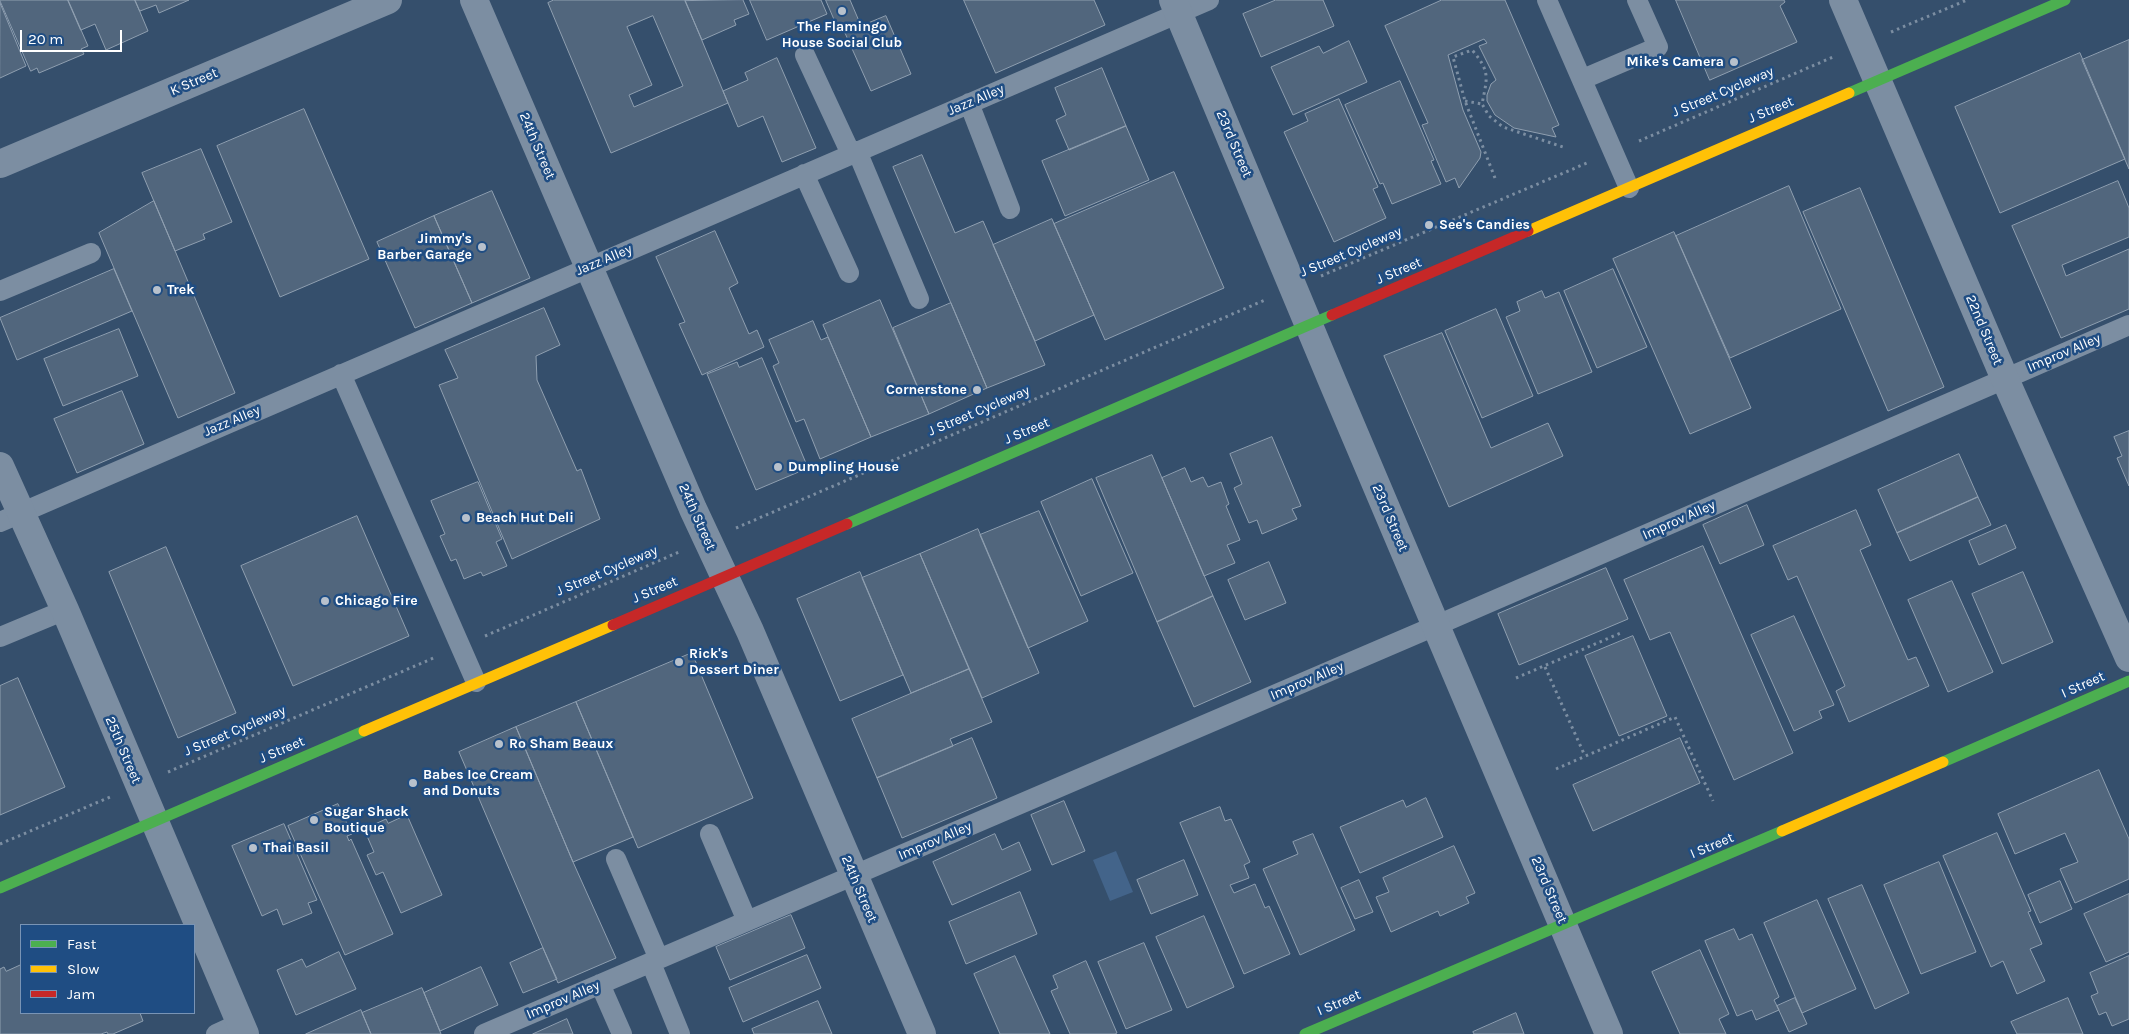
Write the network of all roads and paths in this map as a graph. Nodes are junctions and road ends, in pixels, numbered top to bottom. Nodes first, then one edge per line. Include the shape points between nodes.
1 (388, 0) edge
2 (474, 0) edge
3 (1209, 0) edge
4 (1547, 0) edge
5 (1637, 0) edge
6 (1843, 0) edge
7 (1967, 0) edge
8 (2065, 0) edge
9 (1176, 6) edge
10 (1862, 44) junction
11 (805, 54) dead end
12 (1583, 79) junction
13 (1878, 81) junction
14 (1465, 102) junction
15 (968, 103) junction
16 (1482, 104) junction
17 (1566, 148) dead end
18 (1614, 152) junction
19 (854, 153) junction
20 (0, 164) edge
21 (804, 174) junction
22 (1495, 178) dead end
23 (1629, 188) junction
24 (1010, 209) dead end
25 (91, 253) dead end
26 (589, 266) junction
27 (849, 273) dead end
28 (1294, 288) junction
29 (0, 291) edge
30 (919, 299) dead end
31 (1310, 325) junction
32 (2129, 325) edge
33 (341, 374) junction
34 (2005, 379) junction
35 (0, 466) edge
36 (10, 517) edge
37 (708, 541) junction
38 (724, 577) junction
39 (65, 610) junction
40 (1436, 626) junction
41 (1623, 632) dead end
42 (0, 637) edge
43 (459, 647) junction
44 (2129, 658) edge
45 (1544, 666) junction
46 (1516, 678) dead end
47 (2129, 681) edge
48 (476, 682) junction
49 (1585, 756) junction
50 (1556, 769) dead end
51 (138, 784) junction
52 (1713, 801) dead end
53 (154, 822) junction
54 (710, 834) dead end
55 (0, 844) edge
56 (616, 859) dead end
57 (854, 876) junction
58 (0, 888) edge
59 (748, 921) junction
60 (1564, 926) junction
61 (655, 961) junction
62 (600, 984) junction
63 (243, 1029) edge
64 (216, 1034) edge
65 (484, 1034) edge
66 (622, 1034) edge
67 (680, 1034) edge
68 (922, 1034) edge
69 (1305, 1034) edge
70 (1609, 1034) edge

1 - 20 street, K Street
2 - 26 street, 24th Street
3 - 9 lane, Jazz Alley
4 - 12 lane
5 - 12 lane via 1658,47
6 - 10 street, 22nd Street
7 - 10 path, J Street Cycleway
8 - 13 main road, J Street
9 - 15 lane, Jazz Alley
9 - 28 street, 23rd Street
10 - 13 street, 22nd Street
10 - 18 path, J Street Cycleway
11 - 19 lane
12 - 18 lane
13 - 23 main road, J Street
13 - 34 street, 22nd Street
14 - 16 path
14 - 16 path via 1453,57 1472,50 1486,67
14 - 22 path
15 - 19 lane, Jazz Alley
15 - 24 lane
16 - 17 path via 1489,116 1503,127
18 - 23 lane
18 - 28 path, J Street Cycleway
19 - 21 lane, Jazz Alley
19 - 30 lane
21 - 26 lane, Jazz Alley
21 - 27 lane
23 - 31 main road, J Street
25 - 29 lane
26 - 33 lane, Jazz Alley via 372,354
26 - 37 street, 24th Street
28 - 31 street, 23rd Street
28 - 37 path, J Street Cycleway
31 - 38 main road, J Street
31 - 40 street, 23rd Street
32 - 34 lane, Improv Alley
33 - 36 lane, Jazz Alley via 278,395
33 - 43 lane
34 - 40 lane, Improv Alley
34 - 44 street, 22nd Street
35 - 36 street, 25th Street
36 - 39 street, 25th Street
37 - 38 street, 24th Street
37 - 43 path, J Street Cycleway
38 - 48 main road, J Street
38 - 57 street, 24th Street
39 - 42 lane
39 - 51 street, 25th Street
40 - 57 lane, Improv Alley
40 - 60 street, 23rd Street
41 - 45 path
43 - 48 lane
43 - 51 path, J Street Cycleway
45 - 46 path
45 - 49 path
47 - 60 main road, I Street
48 - 53 main road, J Street
49 - 50 path
49 - 52 path via 1675,717
51 - 53 street, 25th Street
51 - 55 path, J Street Cycleway
53 - 58 main road, J Street
53 - 63 street, 25th Street
54 - 59 lane
56 - 61 lane
57 - 59 lane, Improv Alley
57 - 68 street, 24th Street
59 - 61 lane, Improv Alley
60 - 69 main road, I Street
60 - 70 street, 23rd Street
61 - 62 lane, Improv Alley
61 - 67 lane
62 - 65 lane, Improv Alley
62 - 66 lane
63 - 64 lane

